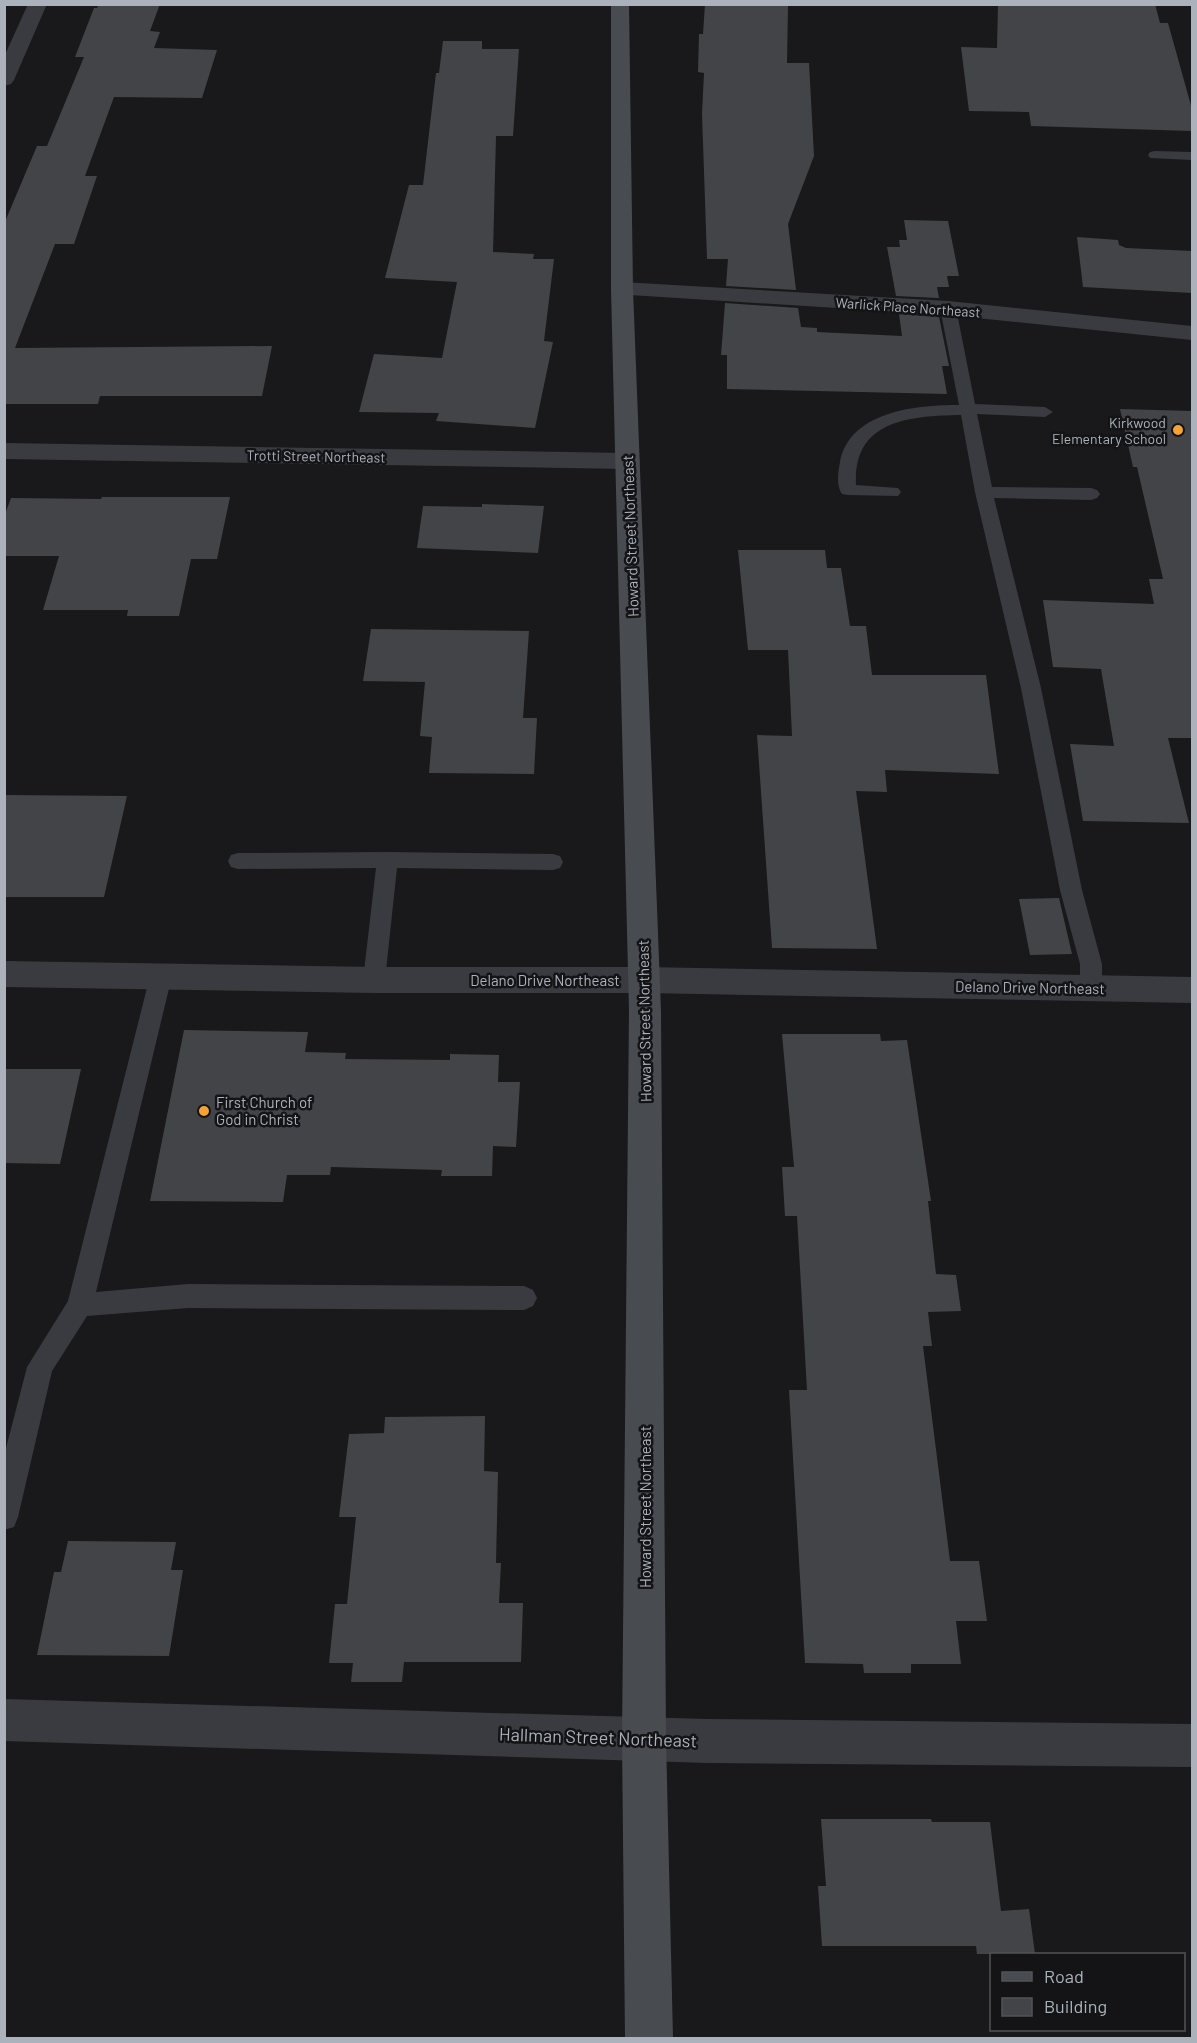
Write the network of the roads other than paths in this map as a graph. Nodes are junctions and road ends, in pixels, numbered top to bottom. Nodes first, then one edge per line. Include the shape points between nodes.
1 (38, 4) edge
2 (620, 4) edge
3 (4, 80) edge
4 (1155, 155) dead end
5 (1192, 156) edge
6 (622, 289) junction
7 (948, 308) junction
8 (1192, 333) edge
9 (968, 410) junction
10 (1045, 411) dead end
11 (4, 451) edge
12 (627, 461) junction
13 (892, 492) dead end
14 (984, 492) junction
15 (1091, 494) dead end
16 (238, 861) dead end
17 (387, 861) junction
18 (553, 862) dead end
19 (4, 974) edge
20 (161, 976) junction
21 (374, 980) junction
22 (645, 980) junction
23 (1091, 988) junction
24 (1192, 990) edge
25 (524, 1298) dead end
26 (80, 1305) junction
27 (4, 1517) edge
28 (4, 1720) edge
29 (644, 1738) junction
30 (1192, 1746) edge
31 (649, 2038) edge

1 - 3 street
2 - 6 street, Howard Street Northeast
4 - 5 lane
6 - 7 street, Warlick Place Northeast
6 - 12 street, Howard Street Northeast
7 - 8 street, Warlick Place Northeast
7 - 9 lane
9 - 10 lane
9 - 13 lane via 914,413 864,434 852,451 846,475 848,490
9 - 14 lane
11 - 12 street, Trotti Street Northeast
12 - 22 street, Howard Street Northeast
14 - 15 lane
14 - 23 lane via 1036,709 1071,890 1090,964
16 - 17 lane
17 - 18 lane
17 - 21 lane
19 - 20 street, Delano Drive Northeast
20 - 21 street, Delano Drive Northeast
20 - 26 lane
21 - 22 street, Delano Drive Northeast
22 - 23 street, Delano Drive Northeast
22 - 29 street, Howard Street Northeast
23 - 24 street, Delano Drive Northeast
25 - 26 lane via 188,1296
26 - 27 lane via 40,1368
28 - 29 street, Hallman Street Northeast
29 - 30 street, Hallman Street Northeast
29 - 31 street, Howard Street Northeast

